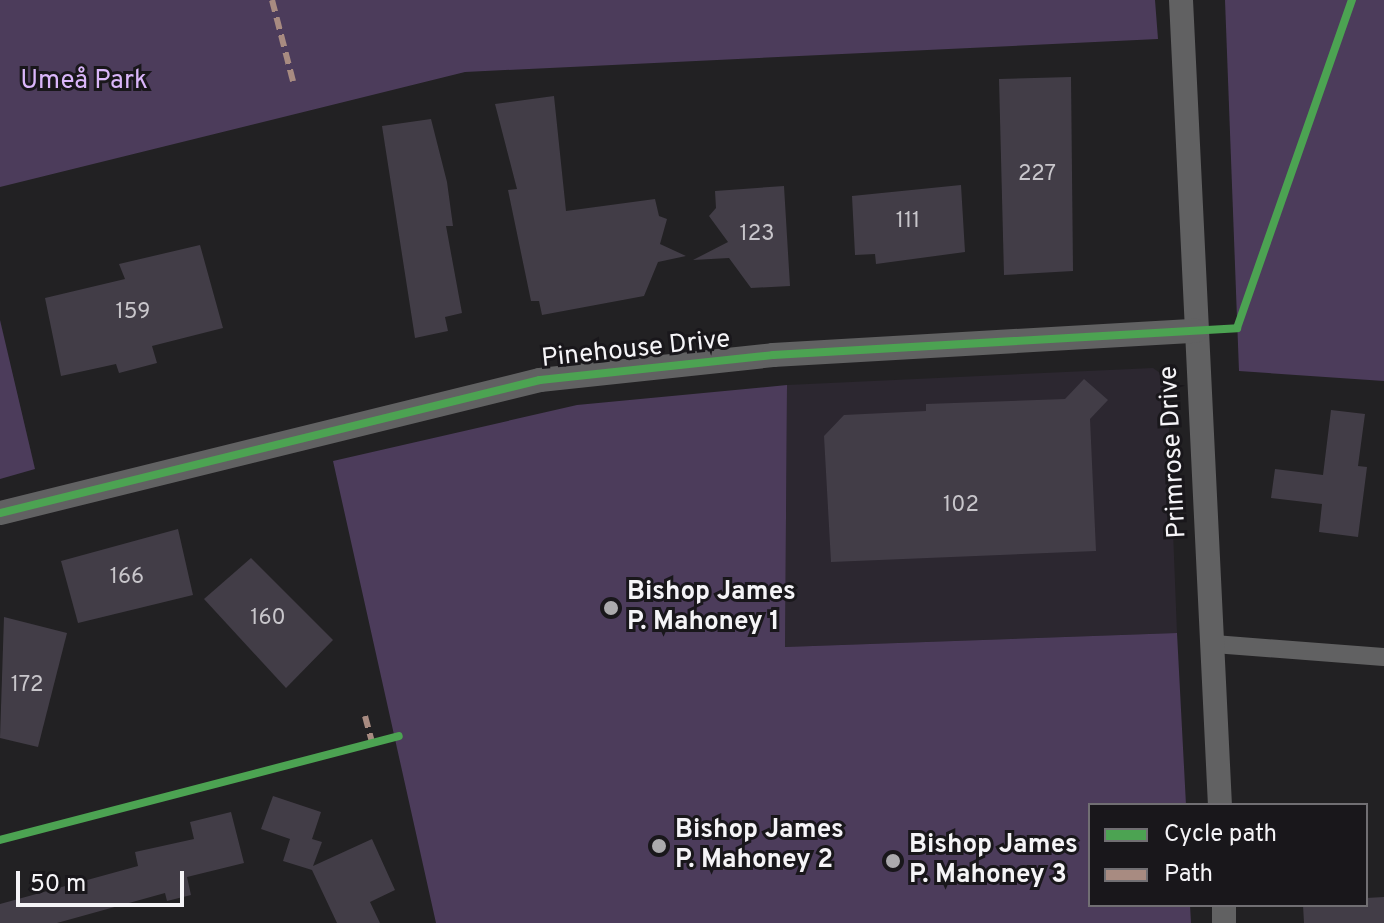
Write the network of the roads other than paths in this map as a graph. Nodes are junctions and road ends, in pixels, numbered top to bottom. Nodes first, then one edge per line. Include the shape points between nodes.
1 (1181, 0) edge
2 (1195, 331) junction
3 (0, 513) edge
4 (1214, 644) junction
5 (1384, 657) edge
6 (1220, 803) edge

1 - 2 street, Primrose Drive
2 - 3 street, Pinehouse Drive via 773,355 540,380
2 - 4 street, Primrose Drive
4 - 5 street
4 - 6 street, Primrose Drive

